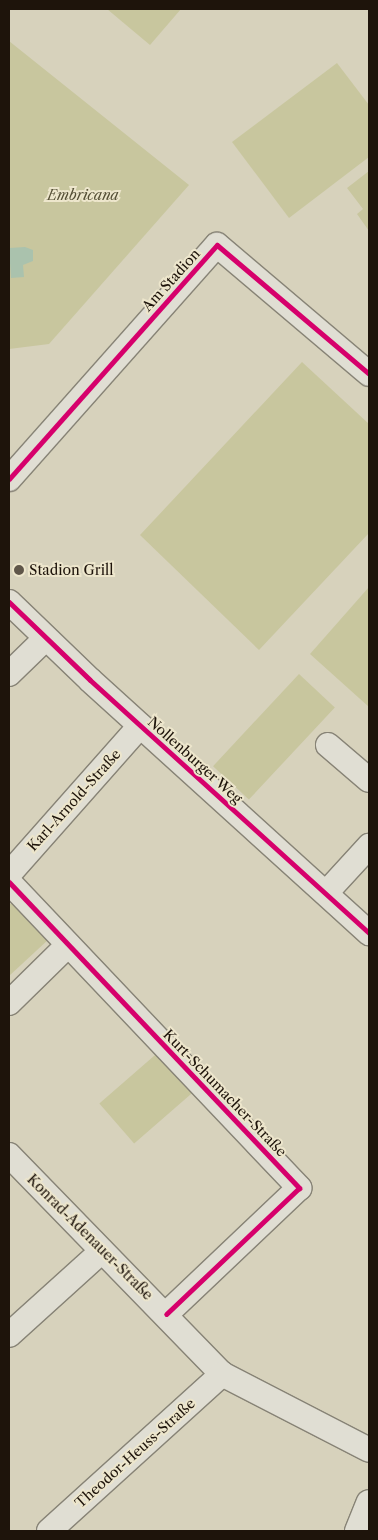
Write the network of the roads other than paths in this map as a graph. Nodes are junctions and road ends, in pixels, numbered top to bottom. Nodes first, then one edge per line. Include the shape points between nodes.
1 (369, 374) edge
2 (9, 480) edge
3 (9, 602) edge
4 (45, 639) junction
5 (9, 674) edge
6 (140, 726) junction
7 (328, 745) dead end
8 (369, 780) edge
9 (369, 846) edge
10 (9, 874) edge
11 (9, 882) edge
12 (326, 893) junction
13 (369, 933) edge
14 (68, 945) junction
15 (9, 1003) edge
16 (9, 1155) edge
17 (102, 1251) junction
18 (166, 1314) junction
19 (9, 1335) edge
20 (222, 1374) junction
21 (369, 1450) edge
22 (369, 1502) edge
23 (48, 1531) edge
24 (357, 1531) edge

1 - 2 street, Am Stadion via 216,245
3 - 4 street, Nollenburger Weg
4 - 5 street
4 - 6 street, Nollenburger Weg
6 - 10 street, Karl-Arnold-Straße
6 - 12 street, Nollenburger Weg
7 - 8 street
9 - 12 street
11 - 14 street, Kurt-Schumacher-Straße
12 - 13 street, Nollenburger Weg
14 - 15 street
14 - 18 street, Kurt-Schumacher-Straße via 299,1188
16 - 17 street, Konrad-Adenauer-Straße
17 - 18 street, Konrad-Adenauer-Straße
17 - 19 street
18 - 20 street, Konrad-Adenauer-Straße
20 - 21 street, Konrad-Adenauer-Straße
20 - 23 street, Theodor-Heuss-Straße
22 - 24 street

